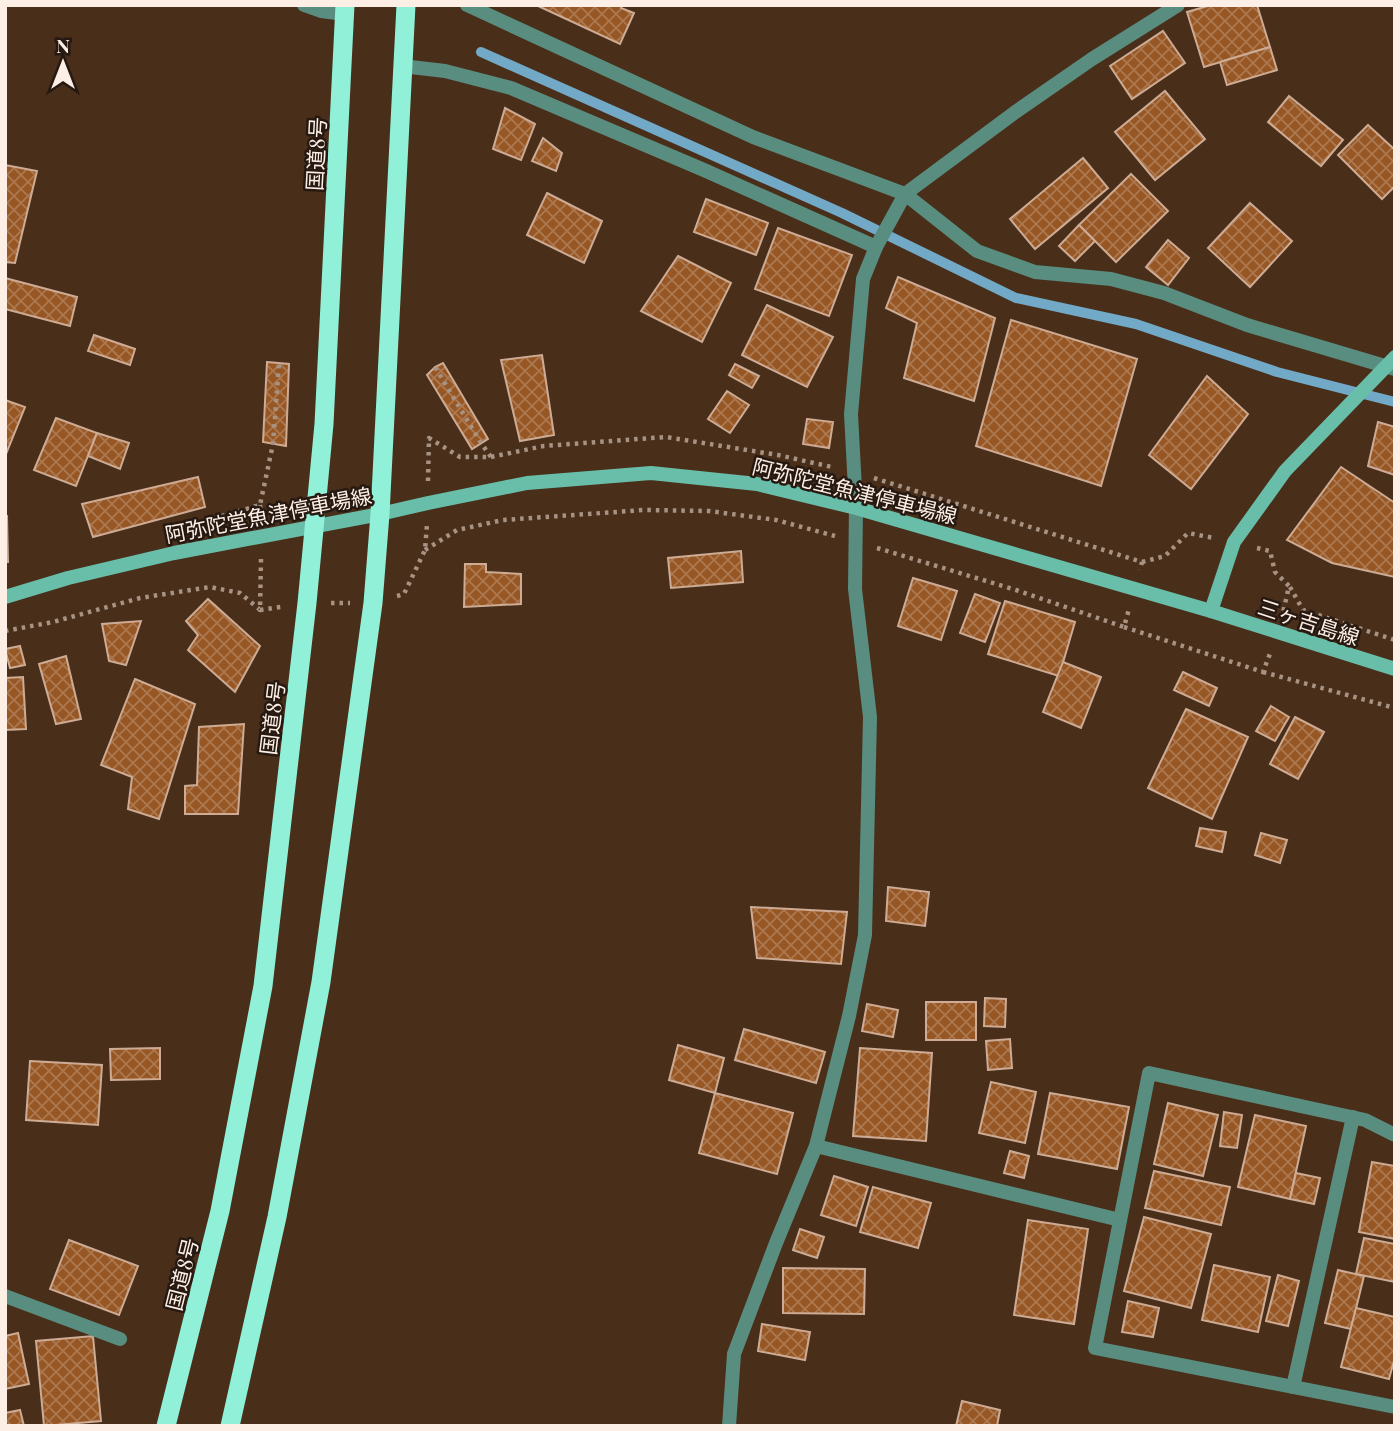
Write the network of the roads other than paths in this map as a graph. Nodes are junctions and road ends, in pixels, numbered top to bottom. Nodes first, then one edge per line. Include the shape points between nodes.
1 (304, 5) edge
2 (406, 5) edge
3 (467, 5) edge
4 (1178, 5) edge
5 (345, 10) edge
6 (402, 66) junction
7 (905, 194) junction
8 (876, 247) junction
9 (1391, 364) edge
10 (856, 508) junction
11 (380, 514) junction
12 (314, 526) junction
13 (5, 597) edge
14 (1211, 611) junction
15 (1395, 670) edge
16 (1353, 1117) junction
17 (1395, 1135) edge
18 (816, 1146) junction
19 (1120, 1220) junction
20 (5, 1296) edge
21 (120, 1339) dead end
22 (1293, 1387) junction
23 (1395, 1407) edge
24 (166, 1426) edge
25 (230, 1426) edge
26 (729, 1426) edge

1 - 5 street via 321,11
2 - 6 highway
3 - 7 street via 753,137
4 - 7 street via 1081,66
5 - 12 highway, 国道8号 via 324,424
6 - 8 street via 446,71 511,88
6 - 11 highway
7 - 8 street
7 - 9 street via 977,251 1035,272 1111,279 1164,293 1247,325
8 - 10 street via 863,279 851,414
9 - 14 main road via 1285,471 1234,542
10 - 11 main road, 阿弥陀堂魚津停車場線 via 757,484 651,472 527,484
10 - 14 main road, 阿弥陀堂魚津停車場線
10 - 18 street via 855,589 870,717 866,935
11 - 12 main road, 阿弥陀堂魚津停車場線
11 - 25 highway via 373,603 321,982 277,1217
12 - 13 main road, 阿弥陀堂魚津停車場線 via 174,553
12 - 24 highway, 国道8号 via 263,986 220,1210
14 - 15 main road, 三ヶ吉島線
16 - 17 street
16 - 19 street via 1149,1073
16 - 22 street
18 - 19 street
18 - 26 street via 734,1354
19 - 22 street via 1095,1348
20 - 21 street
22 - 23 street

